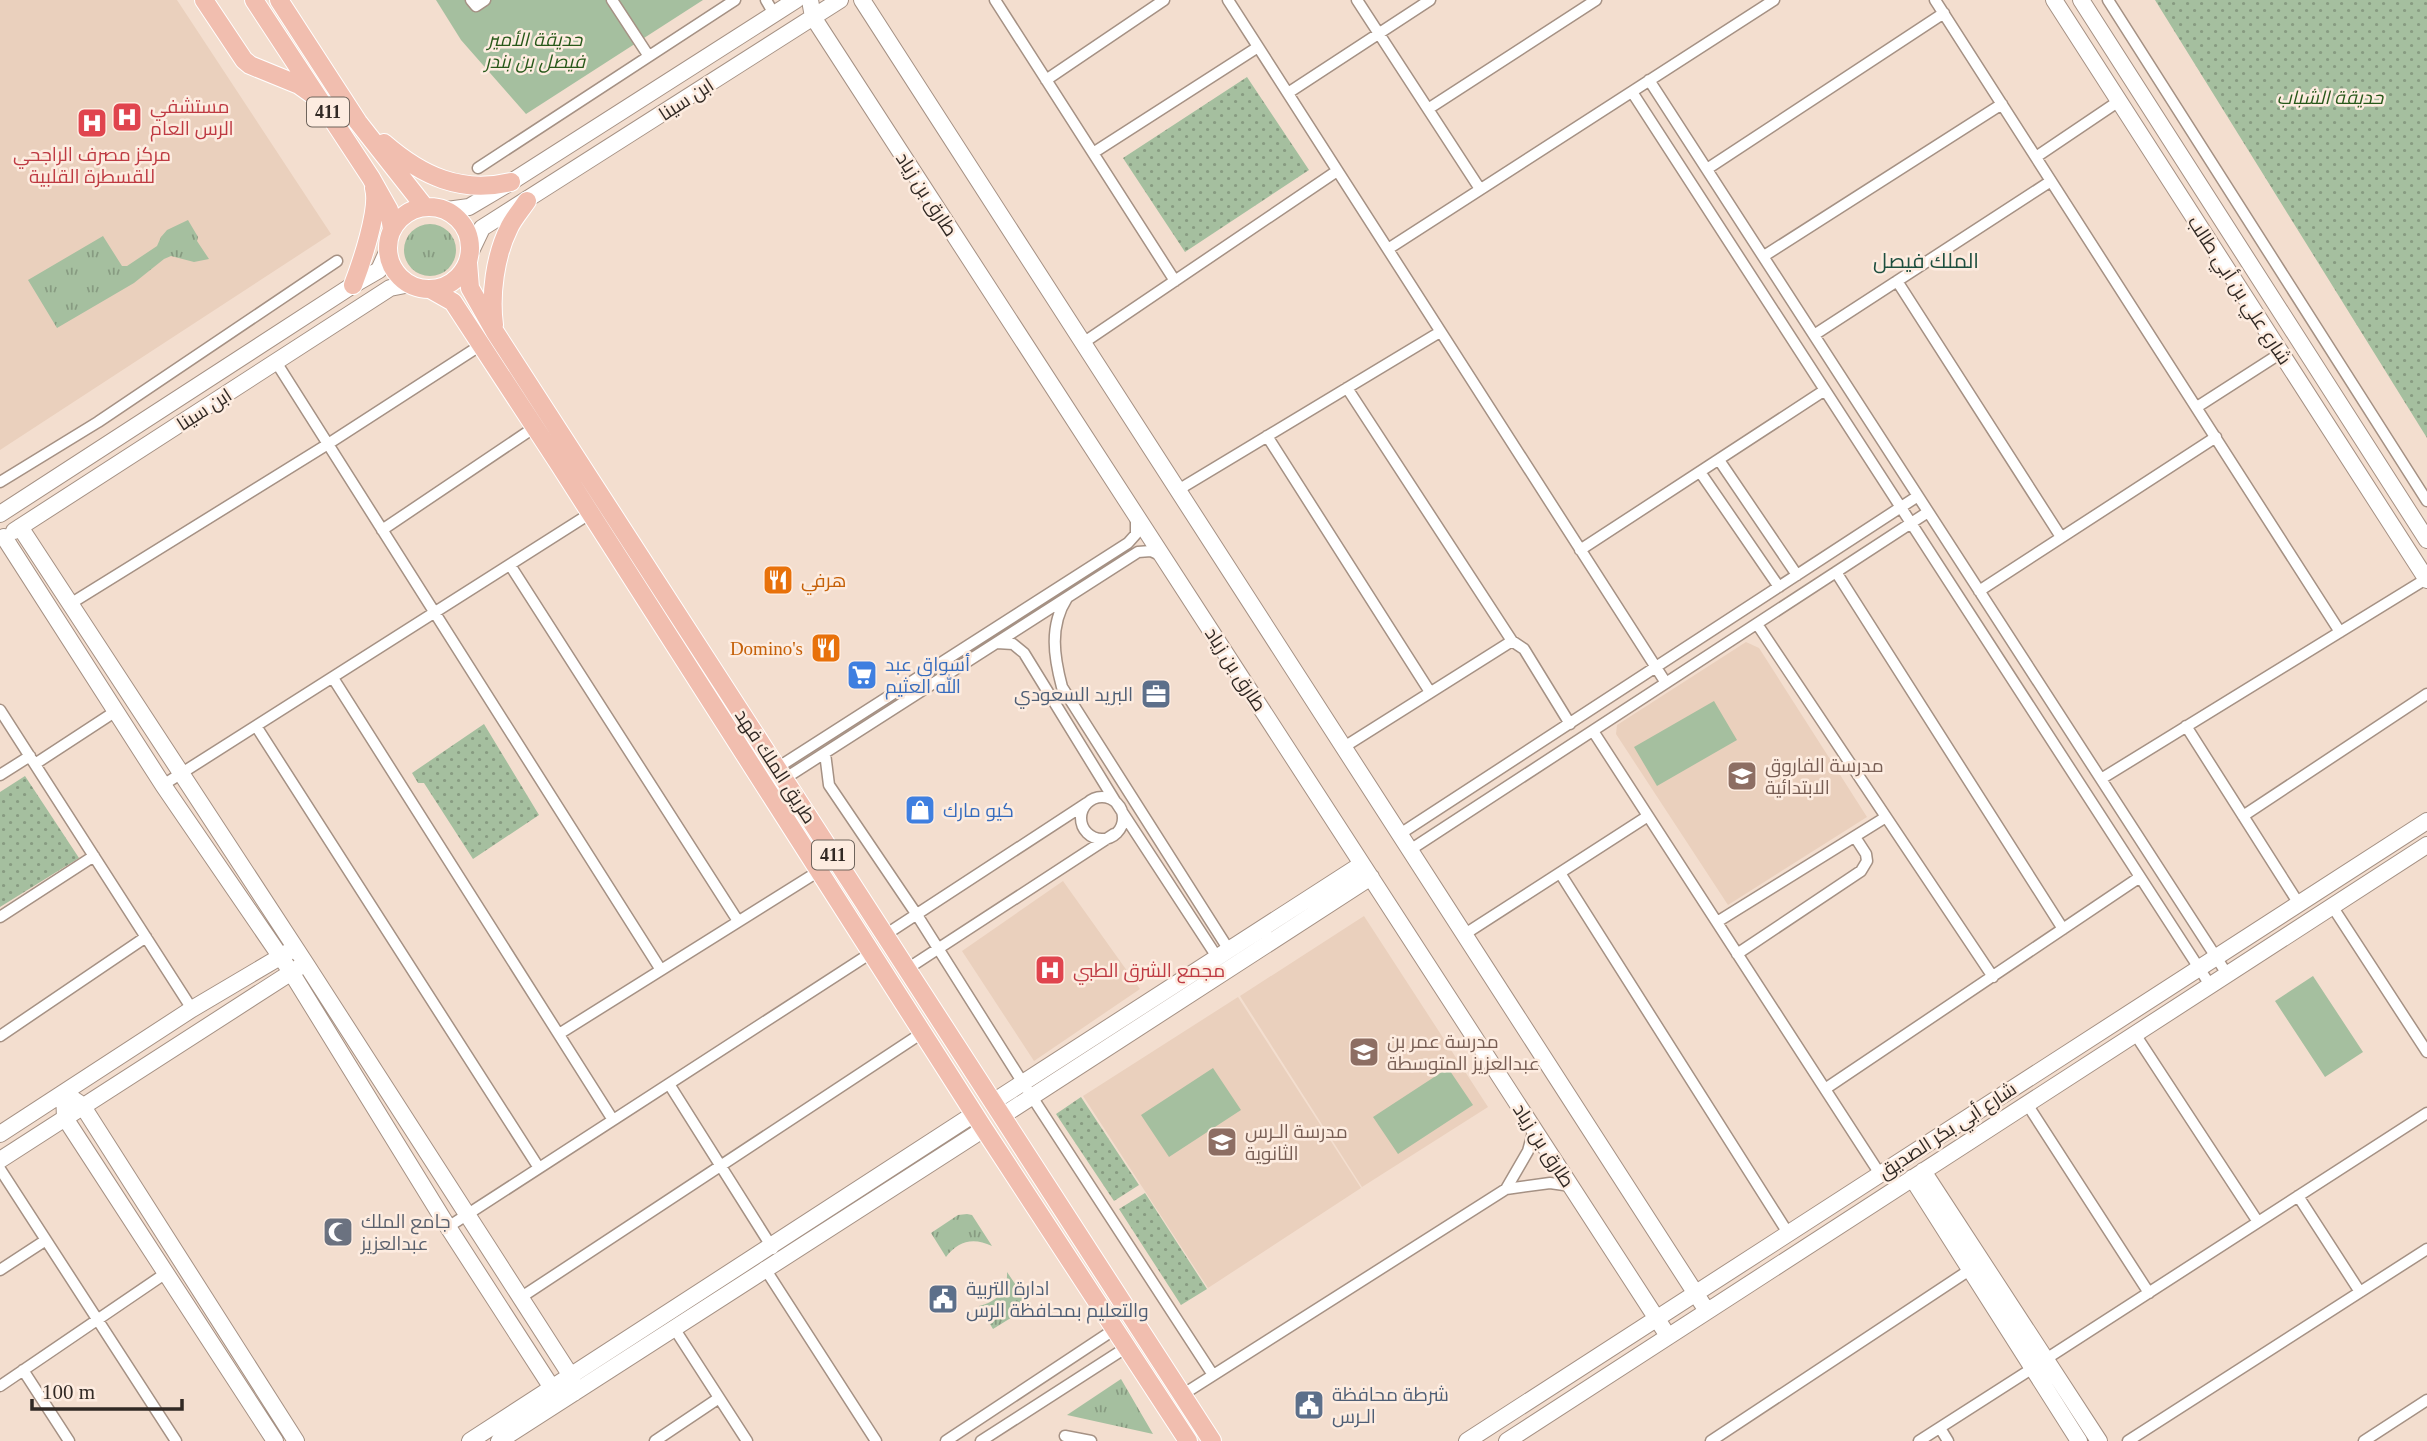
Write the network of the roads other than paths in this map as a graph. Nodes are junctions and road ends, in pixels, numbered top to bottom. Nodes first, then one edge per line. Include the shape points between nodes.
1 (204, 0) edge
2 (254, 0) edge
3 (279, 0) edge
4 (471, 0) edge
5 (485, 0) edge
6 (612, 0) edge
7 (735, 0) edge
8 (796, 0) edge
9 (810, 0) edge
10 (840, 0) edge
11 (862, 0) edge
12 (1164, 0) edge
13 (1228, 0) edge
14 (1357, 0) edge
15 (1430, 0) edge
16 (1596, 0) edge
17 (1774, 0) edge
18 (1935, 0) edge
19 (2054, 0) edge
20 (2081, 0) edge
21 (2108, 0) edge
22 (998, 1) edge
23 (770, 7) edge
24 (1944, 13) junction
25 (813, 17) junction
26 (1379, 33) junction
27 (1258, 47) junction
28 (648, 55) junction
29 (1046, 80) junction
30 (1649, 80) junction
31 (1632, 92) junction
32 (1287, 93) junction
33 (2119, 102) junction
34 (322, 104) junction
35 (2002, 104) junction
36 (1428, 109) junction
37 (358, 122) junction
38 (1093, 153) junction
39 (2036, 157) junction
40 (478, 168) dead end
41 (1707, 169) junction
42 (1338, 171) junction
43 (371, 178) junction
44 (2051, 181) junction
45 (511, 182) junction
46 (1480, 190) junction
47 (527, 201) junction
48 (424, 206) junction
49 (447, 210) junction
50 (392, 229) junction
51 (1388, 249) junction
52 (388, 250) junction
53 (1764, 256) junction
54 (469, 257) junction
55 (337, 261) dead end
56 (1175, 281) junction
57 (1897, 281) junction
58 (410, 284) junction
59 (353, 285) junction
60 (430, 289) junction
61 (1440, 331) junction
62 (495, 332) junction
63 (1814, 335) junction
64 (1083, 343) junction
65 (481, 345) junction
66 (2281, 353) junction
67 (276, 362) junction
68 (1347, 388) junction
69 (1825, 390) junction
70 (2196, 407) junction
71 (535, 427) junction
72 (1267, 436) junction
73 (2216, 437) junction
74 (328, 444) junction
75 (1718, 460) junction
76 (1700, 472) junction
77 (0, 482) edge
78 (1178, 490) junction
79 (1918, 496) junction
80 (2427, 501) edge
81 (1901, 508) junction
82 (1134, 512) junction
83 (1928, 512) junction
84 (591, 513) junction
85 (0, 514) edge
86 (1911, 523) junction
87 (20, 527) junction
88 (382, 530) junction
89 (2061, 537) junction
90 (2, 539) edge
91 (2427, 540) edge
92 (1580, 550) junction
93 (1163, 556) junction
94 (510, 565) junction
95 (1836, 572) junction
96 (1797, 575) junction
97 (2427, 579) edge
98 (1779, 587) junction
99 (1979, 591) junction
100 (1069, 596) junction
101 (70, 604) junction
102 (435, 614) junction
103 (1757, 624) junction
104 (2340, 632) junction
105 (1512, 641) junction
106 (994, 644) junction
107 (1656, 668) junction
108 (333, 678) junction
109 (1666, 683) junction
110 (1430, 692) junction
111 (2427, 694) edge
112 (0, 710) edge
113 (116, 711) junction
114 (1570, 724) junction
115 (256, 726) junction
116 (2186, 726) junction
117 (1593, 731) junction
118 (1344, 747) junction
119 (825, 753) junction
120 (32, 760) junction
121 (180, 774) junction
122 (781, 774) junction
123 (0, 775) edge
124 (2101, 779) junction
125 (1124, 784) junction
126 (163, 785) junction
127 (765, 787) junction
128 (1087, 803) junction
129 (1119, 806) junction
130 (1143, 814) junction
131 (1648, 816) junction
132 (2243, 816) junction
133 (1886, 817) junction
134 (2427, 821) edge
135 (1114, 834) junction
136 (1400, 834) junction
137 (1855, 837) junction
138 (2427, 845) edge
139 (1410, 850) junction
140 (94, 856) junction
141 (819, 871) junction
142 (1366, 871) junction
143 (1560, 873) junction
144 (2140, 877) junction
145 (2299, 904) junction
146 (2332, 906) junction
147 (917, 915) junction
148 (0, 917) edge
149 (738, 921) junction
150 (1717, 922) junction
151 (2063, 929) junction
152 (1465, 934) junction
153 (885, 935) junction
154 (146, 937) junction
155 (938, 949) junction
156 (288, 952) junction
157 (871, 953) junction
158 (1223, 954) junction
159 (1737, 954) junction
160 (2216, 957) junction
161 (2199, 967) junction
162 (298, 968) junction
163 (661, 970) junction
164 (907, 970) junction
165 (2227, 974) junction
166 (1993, 976) junction
167 (2210, 985) junction
168 (192, 1009) junction
169 (922, 1033) junction
170 (559, 1034) junction
171 (2135, 1034) junction
172 (0, 1036) edge
173 (2427, 1052) edge
174 (669, 1084) junction
175 (1825, 1089) junction
176 (1028, 1090) junction
177 (64, 1093) junction
178 (2027, 1104) junction
179 (82, 1105) junction
180 (998, 1109) junction
181 (2427, 1113) edge
182 (65, 1118) junction
183 (613, 1120) junction
184 (979, 1122) junction
185 (1534, 1129) junction
186 (0, 1134) edge
187 (0, 1160) edge
188 (721, 1166) junction
189 (539, 1168) junction
190 (0, 1169) edge
191 (1880, 1174) junction
192 (1918, 1175) junction
193 (1571, 1186) junction
194 (1506, 1189) junction
195 (2298, 1196) junction
196 (466, 1215) junction
197 (2258, 1222) junction
198 (448, 1227) junction
199 (1788, 1233) junction
200 (46, 1240) junction
201 (772, 1246) junction
202 (2427, 1249) edge
203 (781, 1260) junction
204 (761, 1263) junction
205 (1976, 1266) junction
206 (0, 1270) edge
207 (166, 1273) junction
208 (2360, 1292) junction
209 (1696, 1293) junction
210 (2149, 1293) junction
211 (520, 1298) junction
212 (1707, 1311) junction
213 (1657, 1318) junction
214 (97, 1320) junction
215 (674, 1328) junction
216 (1115, 1329) junction
217 (1668, 1336) junction
218 (1127, 1347) junction
219 (2039, 1363) junction
220 (23, 1370) junction
221 (1213, 1375) junction
222 (570, 1376) junction
223 (0, 1386) edge
224 (552, 1388) junction
225 (574, 1393) junction
226 (1182, 1395) junction
227 (719, 1398) junction
228 (2427, 1400) edge
229 (1940, 1428) junction
230 (1065, 1436) dead end
231 (69, 1441) edge
232 (176, 1441) edge
233 (275, 1441) edge
234 (296, 1441) edge
235 (470, 1441) edge
236 (499, 1441) edge
237 (655, 1441) edge
238 (747, 1441) edge
239 (877, 1441) edge
240 (946, 1441) edge
241 (981, 1441) edge
242 (1091, 1441) edge
243 (1188, 1441) edge
244 (1212, 1441) edge
245 (1467, 1441) edge
246 (1507, 1441) edge
247 (1711, 1441) edge
248 (1919, 1441) edge
249 (1948, 1441) edge
250 (2079, 1441) edge
251 (2099, 1441) edge
252 (2128, 1441) edge
253 (2364, 1441) edge

1 - 34 main road via 244,60 308,90
2 - 34 main road, 411
3 - 37 main road, 411
4 - 5 street via 476,6
6 - 28 street
7 - 28 street
8 - 23 street, ابن سينا
9 - 25 street, طارق بن زياد
10 - 25 street, ابن سينا
11 - 64 street
12 - 29 street
13 - 27 street
14 - 26 street
15 - 26 street
16 - 36 street
17 - 30 street
18 - 24 street
19 - 33 street, شارع علي بن أبي طالب
20 - 91 street, شارع علي بن أبي طالب
21 - 80 street
22 - 29 street
23 - 45 street, ابن سينا
24 - 35 street
24 - 41 street
25 - 47 street, ابن سينا
25 - 82 street, طارق بن زياد
26 - 32 street
26 - 36 street
27 - 32 street
27 - 38 street
28 - 40 street
29 - 38 street
30 - 31 street
30 - 41 street
31 - 46 street
31 - 69 street
32 - 42 street
33 - 39 street
33 - 66 street, شارع علي بن أبي طالب
34 - 43 main road, 411
35 - 39 street
35 - 53 street
36 - 46 street
37 - 45 main road via 407,163 443,181 492,187
37 - 48 main road, 411
38 - 56 street
39 - 44 street
41 - 53 street
42 - 51 street
42 - 56 street
43 - 50 main road, 411 via 389,211
43 - 59 main road via 374,211
44 - 57 street
44 - 70 street
45 - 49 street, ابن سينا via 469,207
46 - 51 street
47 - 54 street, ابن سينا via 482,228
47 - 62 main road via 508,229 498,260 492,310
48 - 49 main road
48 - 50 main road via 400,218
49 - 54 main road, 411 via 466,227
50 - 52 main road, 411
51 - 61 street
52 - 58 main road via 391,264
52 - 59 street, ابن سينا via 379,270
53 - 63 street
54 - 60 main road via 453,282
54 - 62 main road, طريق الملك فهد / 411 via 470,288
55 - 77 street via 109,415
56 - 64 street
57 - 63 street
57 - 89 street
58 - 60 main road, 411
58 - 67 street, ابن سينا via 390,288
59 - 85 street, ابن سينا
60 - 65 main road, طريق الملك فهد / 411 via 453,302
61 - 68 street
61 - 92 street
62 - 122 main road, طريق الملك فهد / 411
63 - 79 street
64 - 78 street
65 - 71 main road, طريق الملك فهد / 411
65 - 74 street
66 - 70 street
66 - 97 street, شارع علي بن أبي طالب
67 - 74 street
67 - 87 street, ابن سينا
68 - 72 street
68 - 105 street
69 - 75 street
69 - 81 street
70 - 73 street
71 - 84 main road, طريق الملك فهد / 411
71 - 88 street
72 - 78 street
72 - 110 street
73 - 89 street
73 - 104 street
74 - 88 street
74 - 101 street
75 - 76 street
75 - 96 street
76 - 92 street
76 - 98 street
78 - 118 street
79 - 81 street
79 - 83 street
81 - 86 street
81 - 96 street
82 - 93 street, طارق بن زياد
82 - 122 street via 1136,534 1128,543
83 - 86 street
83 - 99 street
84 - 94 street
84 - 127 main road, طريق الملك فهد / 411
86 - 95 street
86 - 144 street
87 - 90 street, ابن سينا
87 - 101 street
88 - 102 street
89 - 99 street
90 - 113 street
92 - 107 street
93 - 100 street via 1138,552
93 - 142 street, طارق بن زياد
94 - 102 street
94 - 149 street
95 - 103 street
95 - 151 street
96 - 98 street
97 - 104 street
98 - 107 street
99 - 124 street
100 - 106 street
100 - 125 street via 1057,618 1055,634 1062,687
101 - 121 street
102 - 108 street
102 - 163 street
103 - 109 street
103 - 133 street
104 - 116 street
105 - 110 street
105 - 114 street via 1524,649
106 - 119 street
106 - 129 street via 1013,644 1024,653
107 - 109 street
107 - 114 street
108 - 115 street
108 - 170 street
109 - 117 street
110 - 118 street
111 - 132 street
112 - 120 street
113 - 120 street
113 - 126 street
114 - 136 street
115 - 121 street
115 - 189 street
116 - 124 street
116 - 132 street
117 - 131 street
117 - 139 street
118 - 136 street
119 - 122 street
119 - 147 street via 829,785
120 - 123 street
120 - 140 street
121 - 126 street
121 - 156 street
122 - 127 street
122 - 153 main road, طريق الملك فهد / 411
124 - 160 street
125 - 129 street
125 - 130 street
126 - 156 street
127 - 141 main road, طريق الملك فهد / 411
128 - 129 street via 1098,797
128 - 135 street via 1081,822 1088,834 1101,839
128 - 147 street
129 - 130 street
129 - 135 street via 1119,829
129 - 158 street
130 - 158 street
131 - 143 street
131 - 150 street
132 - 145 street
133 - 137 street
133 - 166 street
134 - 145 street, شارع أبي بكر الصديق
135 - 155 street
136 - 139 street
137 - 150 street
137 - 159 street via 1866,854 1861,870
138 - 146 street, شارع أبي بكر الصديق
139 - 152 street
140 - 148 street
140 - 154 street
141 - 149 street
141 - 157 main road, طريق الملك فهد / 411
142 - 158 street
142 - 176 street
142 - 185 street, طارق بن زياد
143 - 152 street
143 - 199 street
144 - 151 street
144 - 161 street
145 - 160 street, شارع أبي بكر الصديق
146 - 165 street, شارع أبي بكر الصديق
146 - 173 street
147 - 153 street
147 - 155 street
149 - 163 street
150 - 159 street
151 - 166 street
152 - 209 street
153 - 164 main road, طريق الملك فهد / 411
154 - 168 street
154 - 172 street
155 - 164 street
155 - 176 street
156 - 162 street
156 - 168 street
157 - 169 main road, طريق الملك فهد / 411
157 - 174 street
158 - 176 street
159 - 175 street
160 - 161 street, شارع أبي بكر الصديق
160 - 165 street
161 - 167 street
161 - 191 street, شارع أبي بكر الصديق
162 - 179 street
162 - 196 street
162 - 198 street
163 - 170 street
164 - 180 main road, طريق الملك فهد / 411
165 - 167 street, شارع أبي بكر الصديق
166 - 175 street
167 - 171 street, شارع أبي بكر الصديق
168 - 177 street
169 - 184 main road, طريق الملك فهد / 411
169 - 188 street
170 - 183 street
171 - 178 street, شارع أبي بكر الصديق
171 - 197 street
174 - 183 street
174 - 188 street
175 - 191 street
176 - 180 street
176 - 221 street
177 - 179 street
177 - 182 street
177 - 186 street
178 - 192 street, شارع أبي بكر الصديق
178 - 210 street
179 - 182 street
179 - 234 street
180 - 226 main road, طريق الملك فهد / 411
181 - 195 street
182 - 187 street
182 - 207 street
183 - 189 street
184 - 201 street
184 - 203 street
184 - 216 main road, طريق الملك فهد / 411
185 - 193 street, طارق بن زياد
185 - 194 street via 1528,1151
188 - 201 street
188 - 211 street
189 - 196 street
190 - 200 street
191 - 199 street, شارع أبي بكر الصديق
192 - 205 street
192 - 212 street, شارع أبي بكر الصديق
193 - 194 street via 1550,1183
193 - 213 street, طارق بن زياد
194 - 221 street
195 - 197 street
195 - 208 street
196 - 198 street
196 - 211 street
197 - 210 street
198 - 224 street
199 - 209 street, شارع أبي بكر الصديق
200 - 206 street
200 - 214 street
201 - 203 street
201 - 204 street
202 - 208 street
203 - 204 street
204 - 215 street
204 - 222 street
204 - 239 street
205 - 219 street
205 - 247 street
207 - 214 street
207 - 233 street
208 - 252 street
209 - 212 street
209 - 213 street, شارع أبي بكر الصديق
210 - 219 street
211 - 222 street
212 - 217 street, شارع أبي بكر الصديق
213 - 217 street, طارق بن زياد
213 - 245 street, شارع أبي بكر الصديق
214 - 220 street
214 - 232 street
215 - 225 street
215 - 227 street
216 - 218 main road, طريق الملك فهد / 411
216 - 240 street
217 - 246 street, شارع أبي بكر الصديق
218 - 241 street
218 - 243 main road, طريق الملك فهد / 411
219 - 229 street
219 - 250 street
219 - 251 street
220 - 223 street
220 - 231 street
221 - 226 street
222 - 224 street
222 - 225 street
224 - 225 street
224 - 235 street
225 - 236 street
226 - 244 main road, طريق الملك فهد / 411
227 - 237 street
227 - 238 street
228 - 253 street
229 - 248 street
229 - 249 street
230 - 242 street

